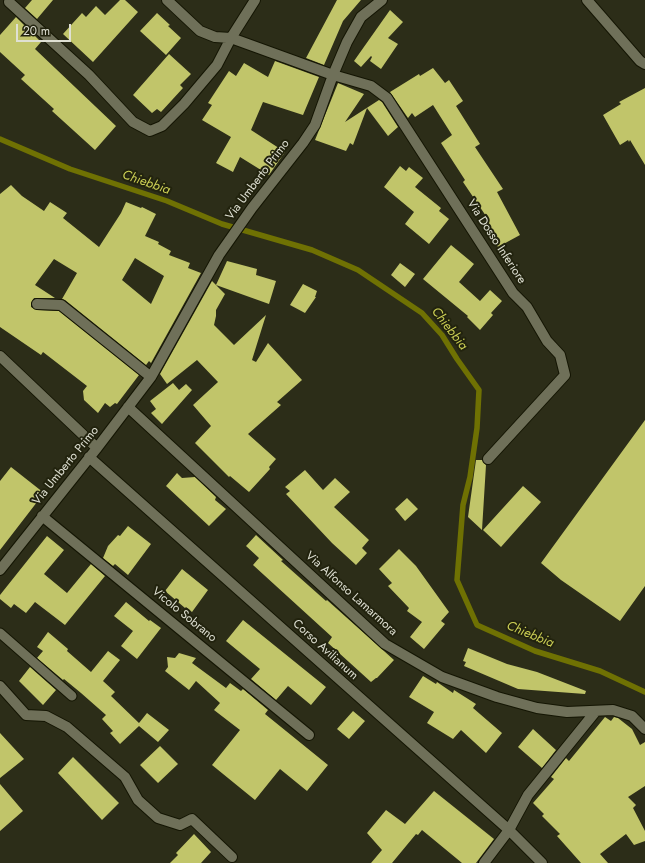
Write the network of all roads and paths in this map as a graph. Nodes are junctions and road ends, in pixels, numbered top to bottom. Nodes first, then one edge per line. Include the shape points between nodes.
1 (167, 0) edge
2 (255, 0) edge
3 (382, 0) edge
4 (587, 0) edge
5 (9, 2) dead end
6 (231, 38) junction
7 (645, 64) edge
8 (333, 75) junction
9 (37, 304) dead end
10 (0, 356) edge
11 (151, 377) junction
12 (128, 407) junction
13 (97, 448) junction
14 (89, 457) junction
15 (488, 459) dead end
16 (42, 516) junction
17 (0, 570) edge
18 (0, 633) edge
19 (0, 686) edge
20 (72, 696) dead end
21 (596, 711) junction
22 (645, 729) edge
23 (309, 734) dead end
24 (509, 830) junction
25 (232, 857) dead end
26 (484, 863) edge
27 (542, 863) edge

1 - 6 street via 200,31 215,37
2 - 6 street
3 - 8 street, Via Umberto Primo via 361,17
4 - 7 street
5 - 6 street via 89,75 133,122 150,130 162,126 184,104 216,65
6 - 8 street
8 - 11 street, Via Umberto Primo via 315,125 219,255
8 - 15 street, Via Dosso Inferiore via 371,86 387,98 513,293 527,307 547,341 560,356 565,375
9 - 11 street via 61,305
10 - 13 street
11 - 12 street, Via Umberto Primo
12 - 13 street, Via Umberto Primo
12 - 21 street, Via Alfonso Lamarmora via 385,644 442,678 497,697 537,708 567,712
13 - 14 street, Via Umberto Primo
14 - 16 street, Via Umberto Primo
14 - 24 street, Corso Avilianum
16 - 17 street, Via Umberto Primo
16 - 23 street, Vicolo Sobrano
18 - 20 lane
19 - 25 street via 26,715 46,716 67,727 125,777 138,800 158,818 180,825 192,820
21 - 22 street, Via Alfonso Lamarmora via 613,710 632,716
21 - 24 street via 528,795
24 - 26 street
24 - 27 street, Corso Avilianum

